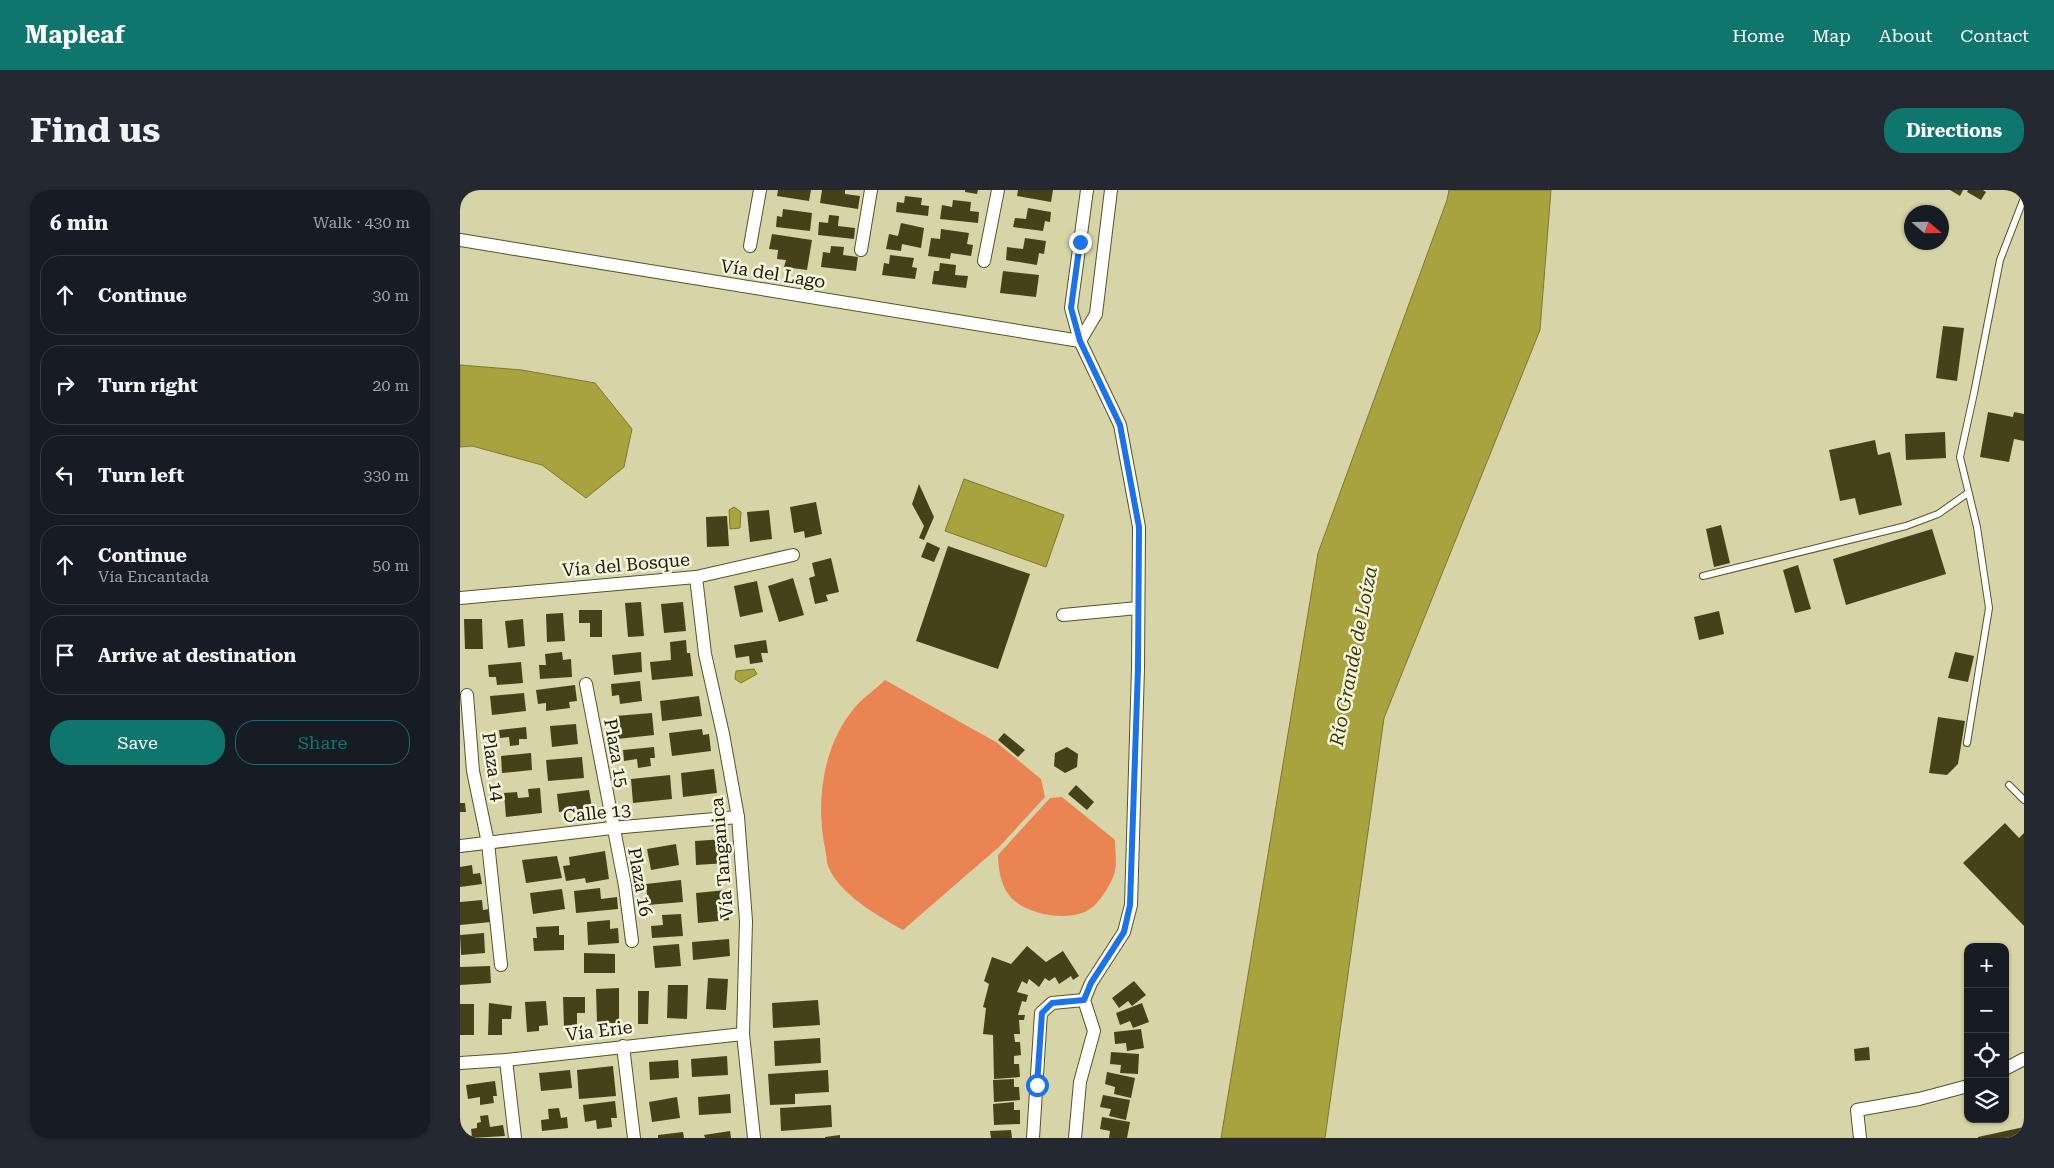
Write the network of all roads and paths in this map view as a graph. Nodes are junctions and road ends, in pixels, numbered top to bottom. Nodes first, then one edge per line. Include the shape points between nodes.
1 (760, 190) edge
2 (871, 190) edge
3 (998, 190) edge
4 (1087, 190) edge
5 (1111, 190) edge
6 (2024, 198) edge
7 (460, 240) edge
8 (750, 246) dead end
9 (861, 250) dead end
10 (984, 260) dead end
11 (1080, 341) junction
12 (1968, 493) junction
13 (793, 555) dead end
14 (1703, 576) dead end
15 (696, 577) junction
16 (460, 598) edge
17 (1138, 608) junction
18 (1063, 615) dead end
19 (586, 684) dead end
20 (467, 695) dead end
21 (1967, 743) dead end
22 (2009, 785) dead end
23 (2024, 800) edge
24 (738, 817) junction
25 (612, 828) junction
26 (488, 843) junction
27 (460, 846) edge
28 (632, 941) dead end
29 (501, 965) dead end
30 (1084, 1000) junction
31 (742, 1034) junction
32 (624, 1046) junction
33 (506, 1060) junction
34 (2024, 1060) edge
35 (460, 1063) edge
36 (2009, 1067) edge
37 (1964, 1087) edge
38 (515, 1138) edge
39 (634, 1138) edge
40 (754, 1138) edge
41 (1034, 1138) edge
42 (1075, 1138) edge
43 (1860, 1138) edge

1 - 8 street
2 - 9 street
3 - 10 street
4 - 11 street via 1071,308
5 - 11 street via 1096,314
6 - 12 lane via 2000,260 1960,457
7 - 11 street, Vía del Lago
11 - 17 street via 1120,425 1139,527
12 - 14 lane via 1938,514 1906,526
12 - 21 lane via 1989,608
13 - 15 street, Vía del Bosque
15 - 16 street, Vía del Bosque
15 - 24 street, Vía Tanganica via 705,654
17 - 18 street
17 - 30 street via 1130,905 1124,932 1091,983
19 - 25 street, Plaza 15
20 - 26 street, Plaza 14 via 473,772
22 - 23 lane
24 - 25 street, Calle 13
24 - 31 street, Vía Tanganica via 746,921
25 - 26 street, Calle 13
25 - 28 street, Plaza 16 via 625,886
26 - 27 street, Calle 13
26 - 29 street, Plaza 14
30 - 41 street via 1052,1003 1042,1013
30 - 42 street via 1094,1031 1080,1082
31 - 32 street, Vía Erie
31 - 40 street, Vía Tanganica
32 - 33 street, Vía Erie
32 - 39 street
33 - 35 street, Vía Erie
33 - 38 street
34 - 36 street
37 - 43 street via 1857,1110

